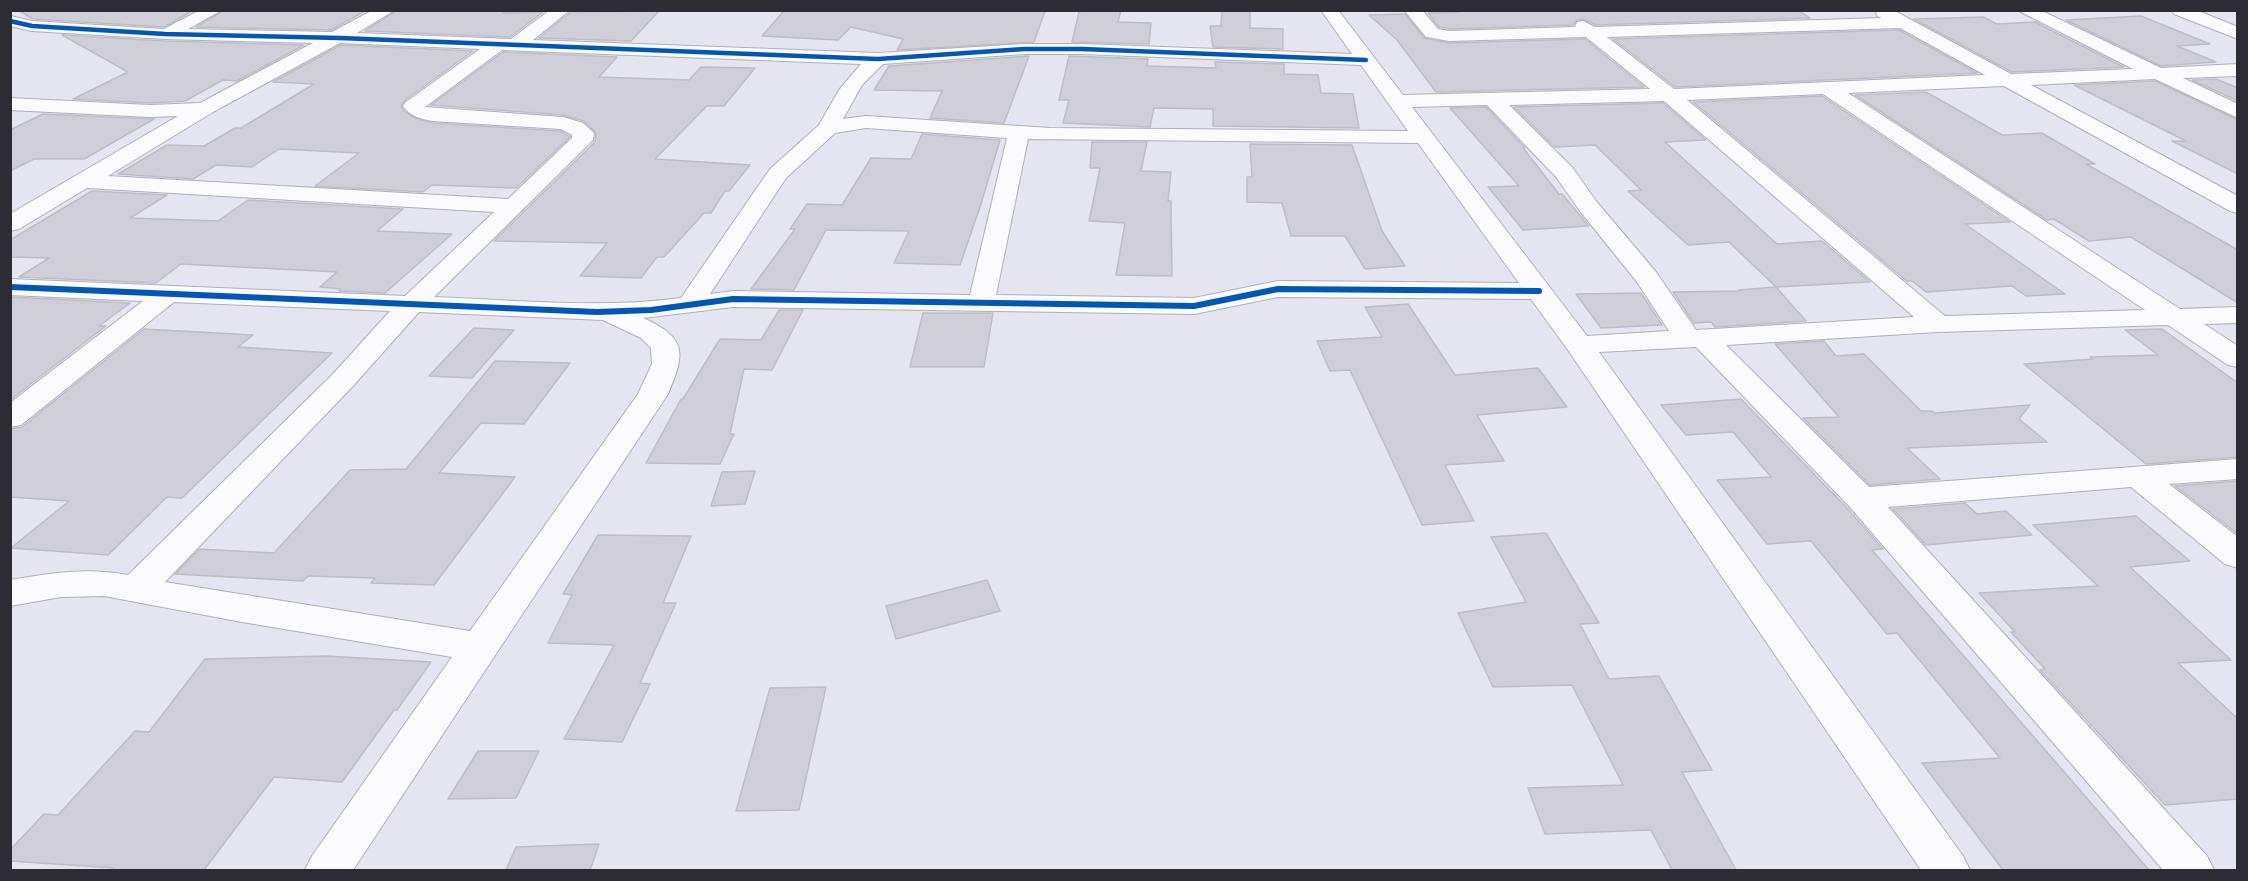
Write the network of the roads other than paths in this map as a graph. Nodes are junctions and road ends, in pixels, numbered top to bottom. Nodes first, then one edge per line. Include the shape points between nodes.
1 (214, 10) edge
2 (387, 10) edge
3 (562, 10) edge
4 (1329, 10) edge
5 (1412, 10) edge
6 (1564, 10) edge
7 (1879, 10) edge
8 (2025, 10) edge
9 (2180, 10) edge
10 (10, 21) edge
11 (1901, 22) junction
12 (1589, 31) junction
13 (165, 34) junction
14 (2238, 34) edge
15 (340, 38) junction
16 (507, 44) junction
17 (878, 59) junction
18 (1366, 60) junction
19 (2238, 70) edge
20 (2157, 73) junction
21 (2005, 79) junction
22 (1826, 87) junction
23 (1669, 95) junction
24 (1492, 99) junction
25 (1398, 101) junction
26 (10, 104) edge
27 (206, 108) junction
28 (2238, 112) edge
29 (828, 128) junction
30 (1020, 132) junction
31 (1425, 137) junction
32 (82, 182) junction
33 (514, 206) junction
34 (2238, 206) edge
35 (10, 224) edge
36 (10, 287) edge
37 (1539, 291) junction
38 (168, 294) junction
39 (691, 303) junction
40 (981, 304) junction
41 (411, 305) junction
42 (605, 312) junction
43 (2238, 315) edge
44 (2175, 317) junction
45 (1938, 324) junction
46 (1696, 339) junction
47 (1580, 345) junction
48 (2238, 359) edge
49 (10, 418) edge
50 (2238, 469) edge
51 (2139, 477) junction
52 (1861, 498) junction
53 (2238, 556) edge
54 (136, 589) junction
55 (10, 593) edge
56 (479, 647) junction
57 (328, 870) edge
58 (1947, 870) edge
59 (2191, 870) edge

1 - 13 street
2 - 15 street
3 - 16 street
4 - 18 street
5 - 12 street via 1432,33 1449,36
6 - 12 street
7 - 11 street
8 - 20 street
9 - 14 street
10 - 13 street via 32,26
11 - 12 street
11 - 21 street
12 - 23 street
13 - 15 street
15 - 16 street
15 - 27 street
16 - 17 street
16 - 33 street via 413,106 432,116 563,123 583,133 582,140
17 - 18 street via 1082,49
17 - 29 street via 865,68
18 - 25 street
19 - 20 street
20 - 21 street
20 - 28 street
21 - 22 street
21 - 34 street
22 - 23 street
22 - 44 street
23 - 24 street
23 - 45 street
24 - 25 street
24 - 46 street via 1564,172
25 - 31 street
26 - 27 street via 150,111
27 - 32 street
29 - 30 street via 866,122
29 - 39 street via 778,174
30 - 31 street
30 - 40 street
31 - 37 street
32 - 33 street
32 - 35 street
33 - 41 street
36 - 38 street
37 - 40 street via 1278,289 1194,306
37 - 47 street
38 - 41 street
38 - 49 street
39 - 40 street via 733,299
39 - 42 street
41 - 42 street
41 - 54 street via 343,380
42 - 56 street via 651,332 665,346 666,364 653,394
43 - 44 street
44 - 45 street
44 - 48 street
45 - 46 street
46 - 47 street
46 - 52 street
47 - 58 street
50 - 51 street
51 - 52 street
51 - 53 street
52 - 59 street
54 - 55 street via 80,583
54 - 56 street
56 - 57 street

